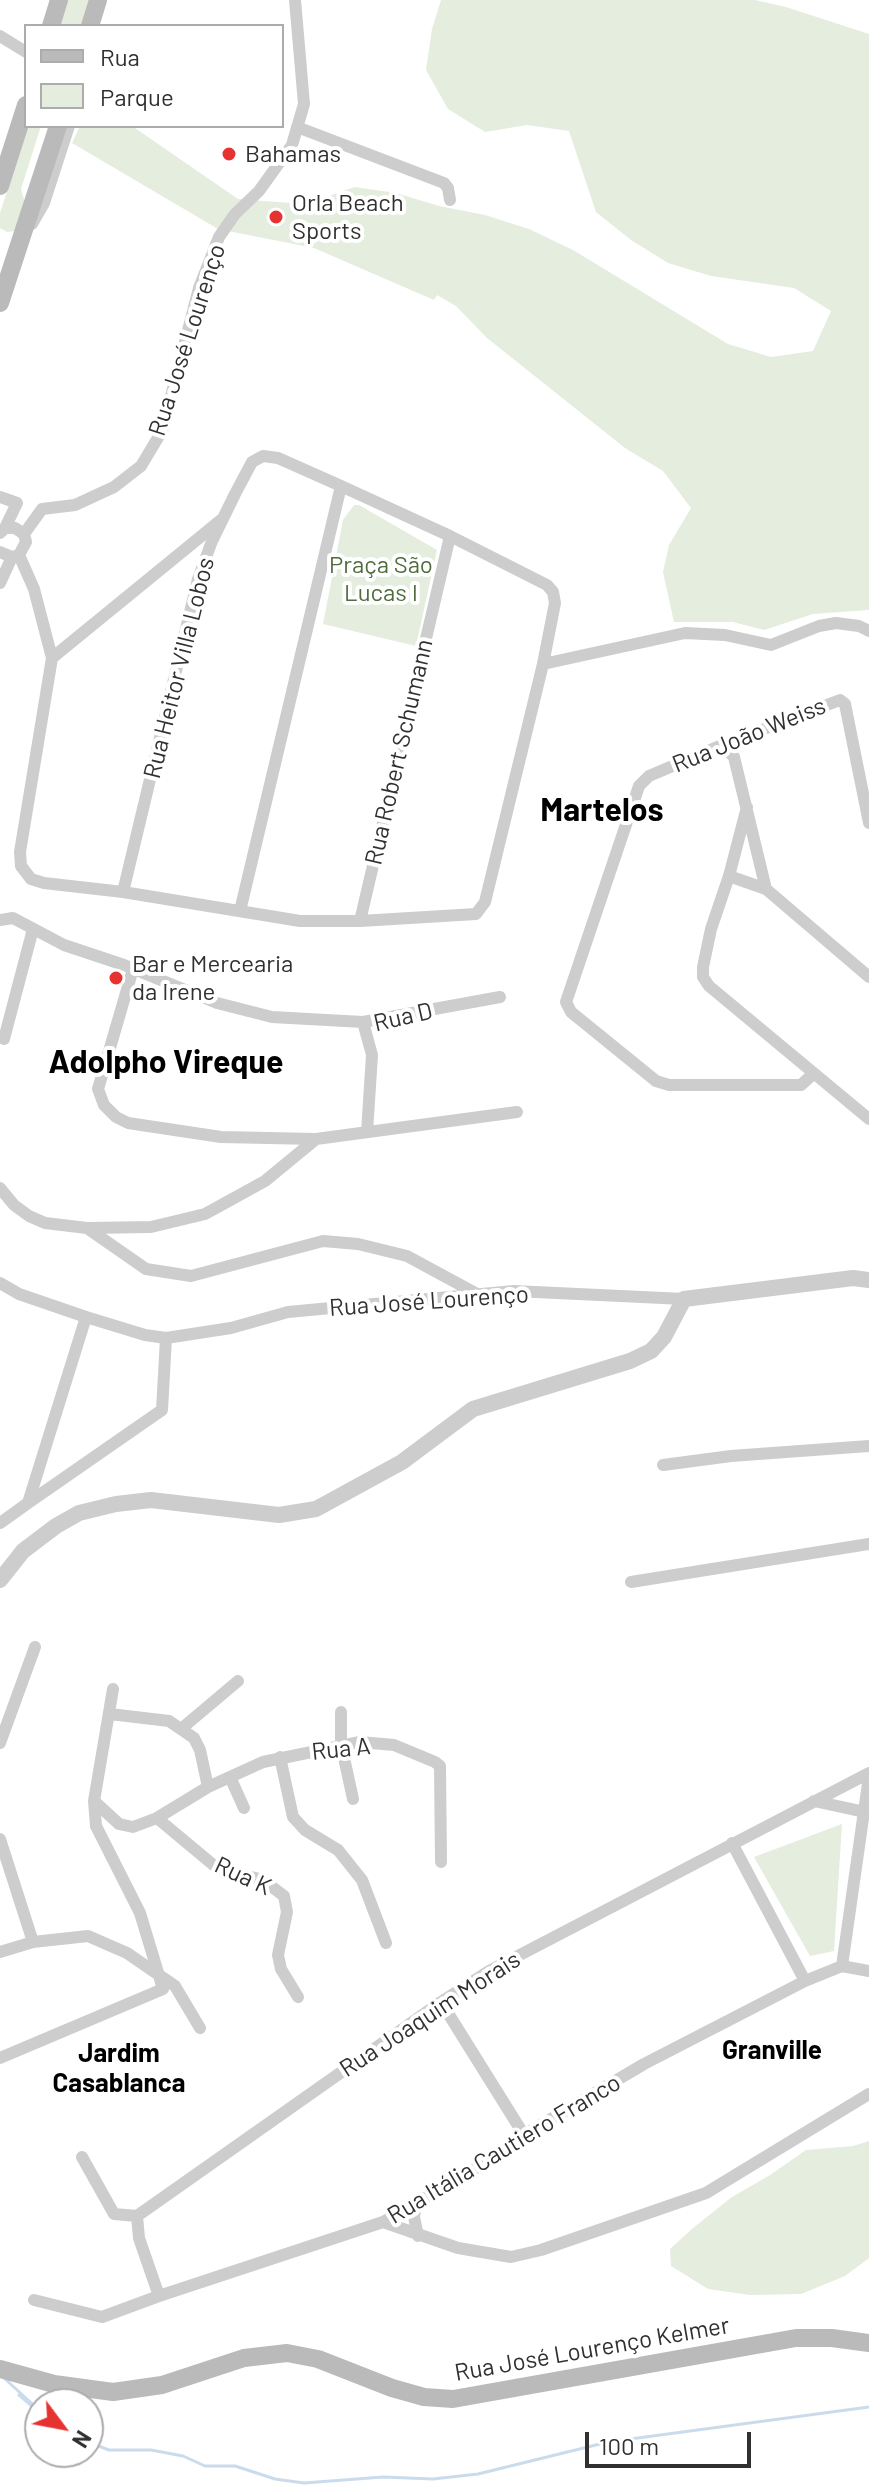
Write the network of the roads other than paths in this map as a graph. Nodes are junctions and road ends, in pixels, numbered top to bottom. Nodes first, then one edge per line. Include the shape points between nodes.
1 (59, 0) edge
2 (98, 0) edge
3 (295, 0) edge
4 (52, 24) edge
5 (91, 24) edge
6 (0, 36) edge
7 (24, 51) edge
8 (24, 111) edge
9 (297, 127) junction
10 (57, 128) edge
11 (68, 128) edge
12 (0, 186) edge
13 (450, 200) dead end
14 (21, 235) junction
15 (0, 239) edge
16 (0, 303) edge
17 (341, 486) junction
18 (0, 497) edge
19 (17, 503) junction
20 (42, 509) junction
21 (221, 520) junction
22 (2, 530) edge
23 (24, 534) junction
24 (450, 536) junction
25 (11, 555) edge
26 (0, 583) edge
27 (869, 631) edge
28 (52, 658) junction
29 (543, 664) junction
30 (722, 745) junction
31 (747, 807) junction
32 (869, 823) edge
33 (738, 842) junction
34 (755, 847) junction
35 (729, 876) junction
36 (766, 889) junction
37 (123, 892) junction
38 (240, 911) junction
39 (0, 920) edge
40 (360, 921) junction
41 (33, 929) junction
42 (133, 969) junction
43 (869, 977) edge
44 (500, 997) dead end
45 (363, 1022) junction
46 (4, 1039) dead end
47 (813, 1074) junction
48 (517, 1112) dead end
49 (869, 1119) edge
50 (367, 1132) junction
51 (316, 1139) junction
52 (0, 1188) edge
53 (87, 1228) junction
54 (869, 1280) edge
55 (0, 1283) edge
56 (479, 1295) junction
57 (684, 1299) junction
58 (86, 1317) junction
59 (166, 1338) junction
60 (869, 1446) edge
61 (663, 1465) dead end
62 (28, 1503) junction
63 (0, 1523) edge
64 (869, 1544) edge
65 (0, 1580) edge
66 (631, 1582) dead end
67 (35, 1647) dead end
68 (238, 1681) dead end
69 (113, 1689) dead end
70 (341, 1712) dead end
71 (110, 1714) junction
72 (181, 1729) junction
73 (0, 1743) edge
74 (341, 1744) junction
75 (280, 1757) junction
76 (869, 1774) edge
77 (230, 1777) junction
78 (208, 1787) junction
79 (353, 1799) dead end
80 (94, 1801) junction
81 (814, 1801) junction
82 (244, 1808) dead end
83 (867, 1812) edge
84 (157, 1818) junction
85 (0, 1839) edge
86 (732, 1843) junction
87 (441, 1862) dead end
88 (33, 1942) junction
89 (386, 1943) dead end
90 (0, 1952) edge
91 (842, 1966) junction
92 (869, 1971) edge
93 (159, 1975) junction
94 (805, 1981) junction
95 (298, 1997) dead end
96 (441, 2002) junction
97 (200, 2028) dead end
98 (0, 2058) edge
99 (869, 2094) edge
100 (524, 2135) junction
101 (82, 2157) dead end
102 (416, 2205) junction
103 (137, 2216) junction
104 (383, 2222) junction
105 (418, 2236) junction
106 (159, 2296) junction
107 (34, 2300) dead end
108 (869, 2343) edge
109 (0, 2369) edge

1 - 4 main road
2 - 5 main road
3 - 9 street, Rua José Lourenço via 304,104
6 - 7 street
8 - 12 main road
9 - 13 street via 444,183
9 - 20 street, Rua José Lourenço via 292,145 219,237 199,288 162,431 141,466 114,487 75,505
10 - 14 main road
11 - 14 street via 44,203
14 - 15 main road
14 - 16 main road
17 - 21 street, Rua Heitor Villa Lobos via 263,456 252,462
17 - 24 street
17 - 38 street
18 - 19 street
19 - 20 street
19 - 22 street
20 - 23 street
21 - 28 street
21 - 37 street, Rua Heitor Villa Lobos via 198,579
22 - 23 street via 15,528
23 - 25 street via 24,549
24 - 29 street via 553,592
24 - 40 street, Rua Robert Schumann
25 - 26 street
25 - 28 street via 34,589
27 - 29 street via 836,623 771,645 685,633
28 - 37 street via 21,866 31,879 44,883
29 - 40 street via 481,909 476,914
30 - 31 street via 734,757
30 - 32 street, Rua João Weiss via 834,700 845,704
30 - 47 street, Rua João Weiss via 649,776 639,786 567,1007 656,1081 669,1085 801,1085
31 - 33 street
31 - 34 street
33 - 34 street
33 - 35 street
34 - 36 street
35 - 36 street
35 - 47 street via 711,929 703,977
36 - 43 street
37 - 38 street
38 - 40 street via 300,921
39 - 41 street via 13,918
41 - 42 street
41 - 46 street
42 - 45 street via 217,1003 272,1017
42 - 51 street via 98,1089 116,1117 221,1137
44 - 45 street, Rua D
45 - 50 street, Rua D via 372,1055
47 - 49 street
48 - 50 street
50 - 51 street
51 - 53 street via 265,1181 205,1214 151,1227
52 - 53 street via 29,1216
53 - 56 street via 146,1269 191,1276 323,1241 407,1256
54 - 57 street, Rua José Lourenço
55 - 58 street, Rua José Lourenço
56 - 57 street, Rua José Lourenço via 514,1291
56 - 59 street, Rua José Lourenço via 288,1312
57 - 65 street via 651,1351 473,1409 402,1462 316,1509 279,1515 151,1500 116,1504 79,1513 56,1526 23,1551
58 - 59 street, Rua José Lourenço
58 - 62 street
59 - 62 street via 162,1410
60 - 61 street
62 - 63 street
64 - 66 street
67 - 73 street
68 - 72 street
69 - 71 street
70 - 74 street
71 - 72 street via 169,1721
71 - 80 street
72 - 78 street via 194,1738
74 - 75 street, Rua A
74 - 79 street
74 - 87 street, Rua A via 394,1745 440,1766
75 - 77 street, Rua A
75 - 89 street via 293,1817 338,1850 362,1880
76 - 81 street, Rua Joaquim Morais
76 - 83 street
77 - 78 street, Rua A
77 - 82 street
78 - 84 street, Rua A
80 - 84 street via 119,1824 133,1827
80 - 93 street via 96,1826 140,1913
81 - 83 street
81 - 86 street, Rua Joaquim Morais
83 - 91 street
84 - 95 street, Rua K via 217,1868 263,1880 284,1896 287,1912 278,1955
85 - 88 street
86 - 94 street
86 - 96 street, Rua Joaquim Morais via 489,1971
88 - 90 street
88 - 93 street via 88,1936
91 - 92 street
91 - 94 street, Rua Itália Cautiero Franco
93 - 97 street via 184,1996
93 - 98 street via 163,1989
94 - 100 street, Rua Itália Cautiero Franco via 644,2064
96 - 100 street
96 - 103 street, Rua Joaquim Morais
99 - 105 street via 706,2193 541,2250 511,2257
100 - 102 street, Rua Itália Cautiero Franco
101 - 103 street via 114,2214
102 - 104 street, Rua Itália Cautiero Franco
102 - 105 street
103 - 106 street
104 - 105 street
104 - 106 street, Rua Itália Cautiero Franco
106 - 107 street, Rua Itália Cautiero Franco via 102,2317
108 - 109 main road, Rua José Lourenço Kelmer via 796,2338 453,2399 424,2397 287,2353 244,2358 162,2385 113,2392

